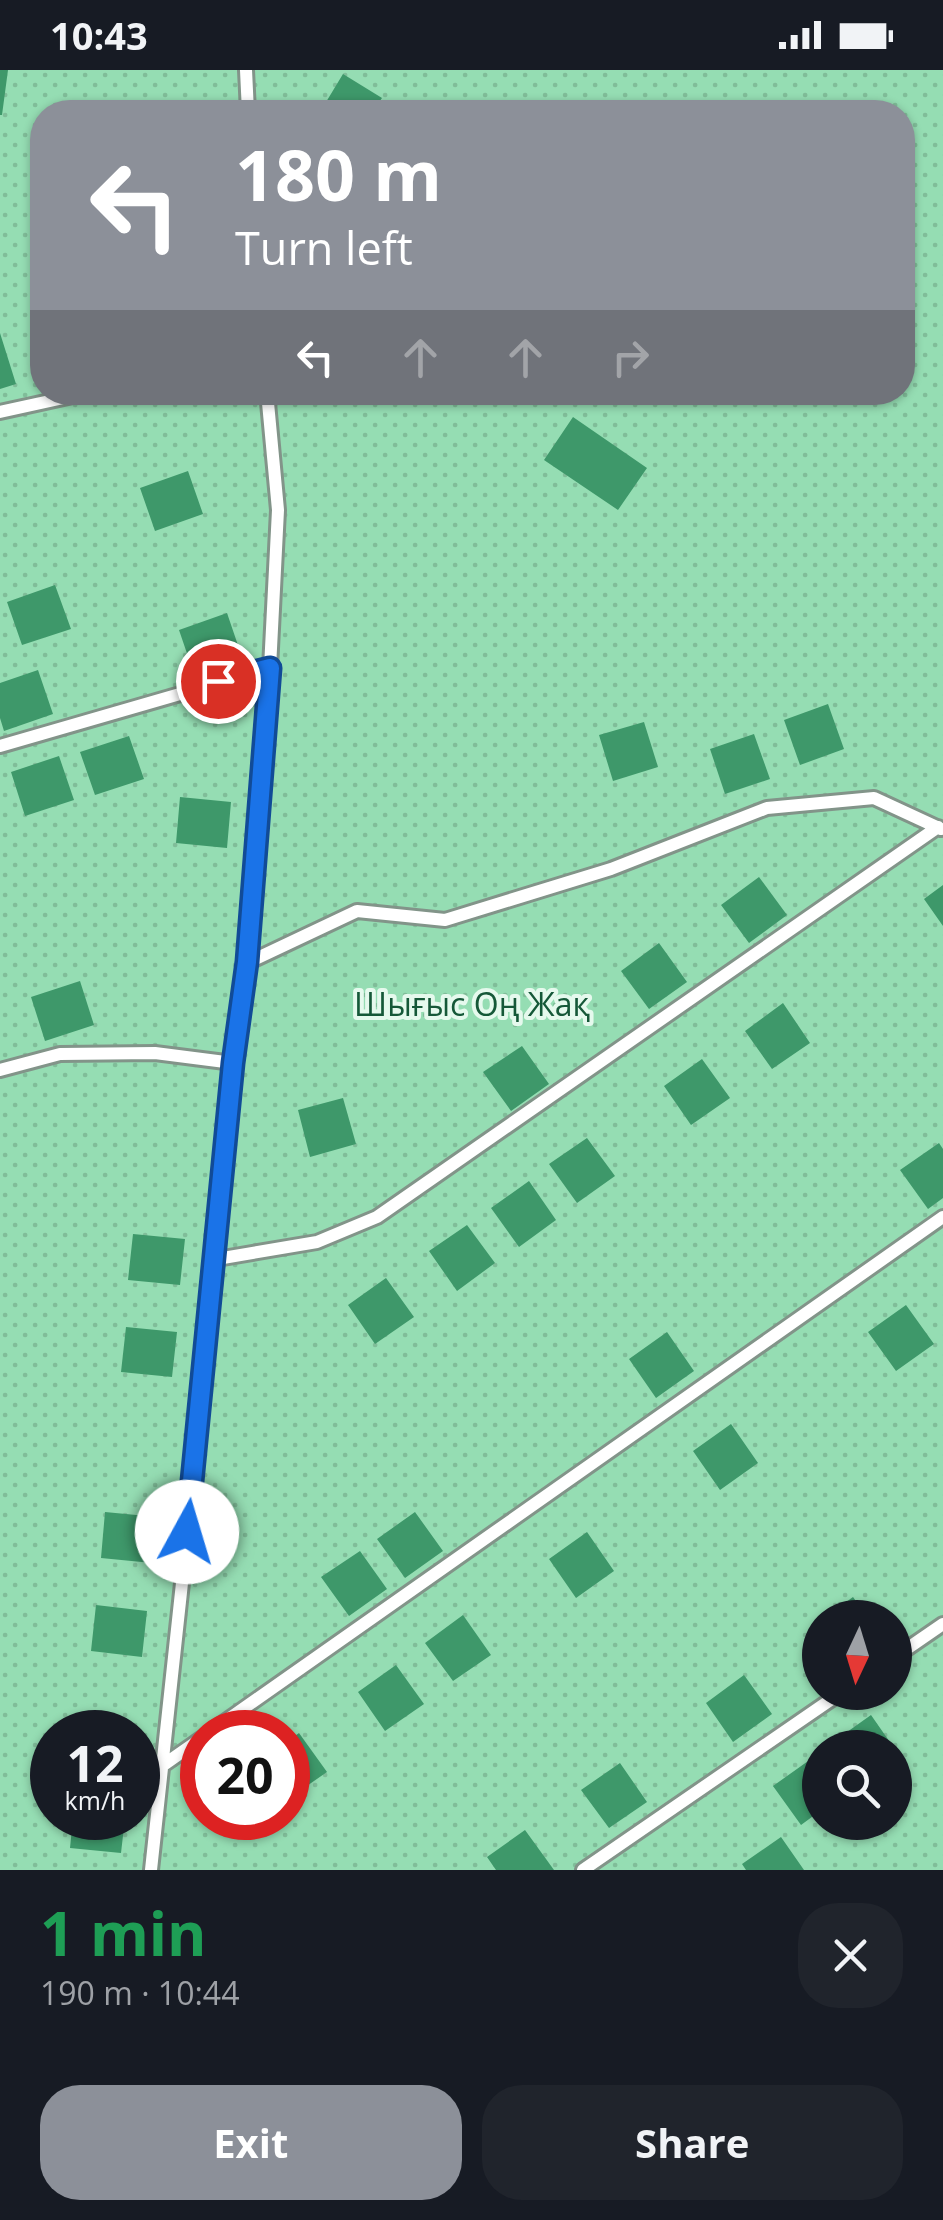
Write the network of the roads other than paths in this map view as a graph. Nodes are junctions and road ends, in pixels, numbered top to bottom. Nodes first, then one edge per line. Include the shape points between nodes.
1 (246, 70) edge
2 (247, 100) edge
3 (32, 405) edge
4 (268, 405) edge
5 (0, 412) edge
6 (270, 668) junction
7 (0, 746) edge
8 (941, 829) edge
9 (247, 962) junction
10 (233, 1063) junction
11 (0, 1070) edge
12 (943, 1217) edge
13 (216, 1259) junction
14 (943, 1624) edge
15 (912, 1645) edge
16 (241, 1710) edge
17 (816, 1710) edge
18 (180, 1753) edge
19 (162, 1766) junction
20 (151, 1870) edge
21 (583, 1870) edge

1 - 2 lane
3 - 5 lane
4 - 6 lane via 278,510
6 - 7 lane
6 - 9 lane
8 - 9 lane via 874,798 767,808 611,869 445,920 357,911
8 - 13 lane via 377,1217 318,1242
9 - 10 lane
10 - 11 lane via 156,1053 60,1054
10 - 13 lane
12 - 16 lane
13 - 19 lane
14 - 15 lane
17 - 21 lane
18 - 19 lane
19 - 20 lane

